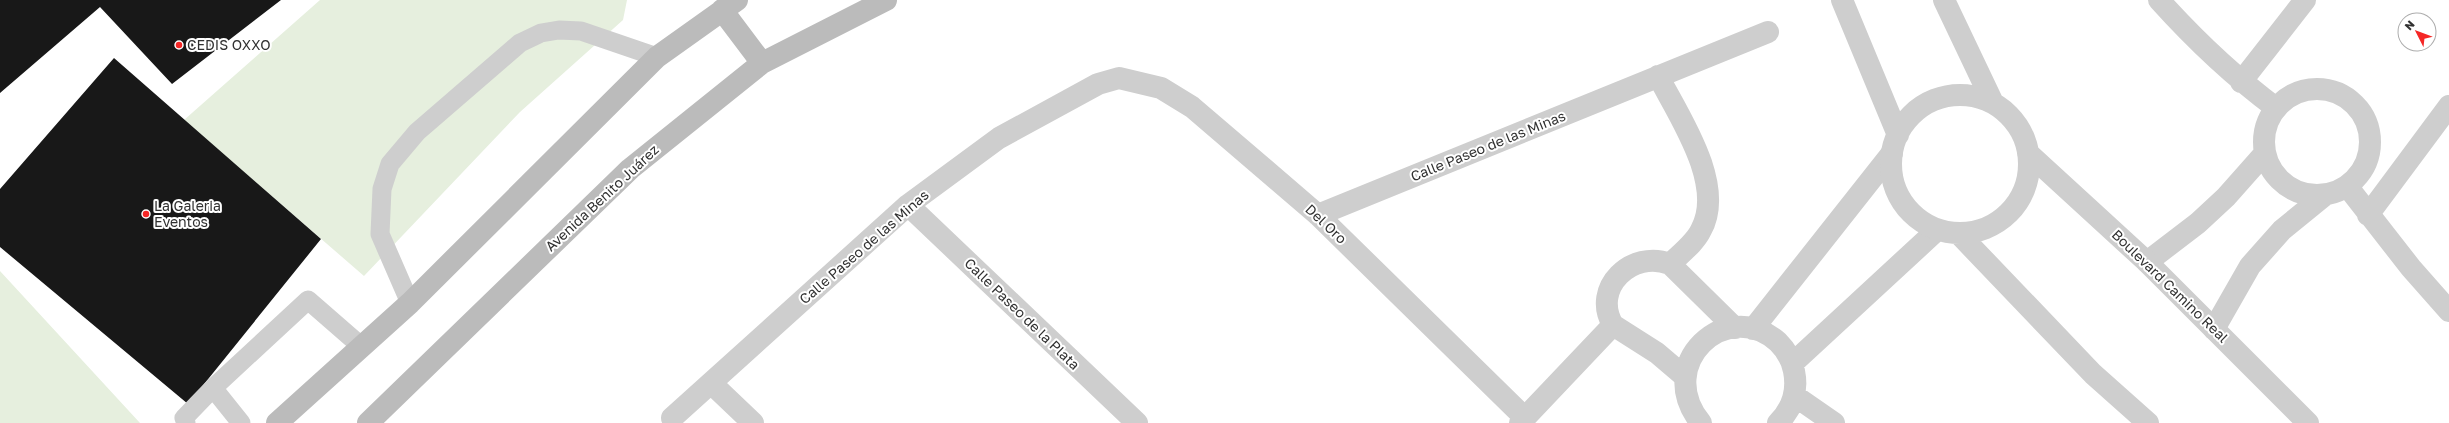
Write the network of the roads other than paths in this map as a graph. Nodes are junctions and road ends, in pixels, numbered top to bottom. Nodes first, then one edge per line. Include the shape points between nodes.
1 (886, 0) edge
2 (1842, 0) edge
3 (1944, 0) edge
4 (2159, 0) edge
5 (2305, 0) edge
6 (724, 3) edge
7 (1768, 32) dead end
8 (657, 57) junction
9 (762, 63) junction
10 (1658, 76) junction
11 (2241, 82) junction
12 (1098, 84) joint
13 (1993, 103) junction
14 (2449, 106) edge
15 (2276, 108) junction
16 (1895, 144) junction
17 (2028, 153) junction
18 (2265, 153) junction
19 (2347, 186) junction
20 (2325, 194) junction
21 (908, 205) junction
22 (1318, 215) junction
23 (2368, 215) junction
24 (1937, 230) junction
25 (1960, 234) junction
26 (2147, 262) junction
27 (1670, 264) junction
28 (410, 303) junction
29 (2449, 311) edge
30 (1613, 325) junction
31 (1744, 328) junction
32 (2214, 329) junction
33 (362, 348) junction
34 (1793, 363) junction
35 (1684, 376) junction
36 (711, 383) junction
37 (213, 388) junction
38 (1795, 396) junction
39 (672, 418) dead end
40 (1523, 421) edge
41 (186, 423) edge
42 (241, 423) edge
43 (277, 423) edge
44 (368, 423) edge
45 (753, 423) edge
46 (1137, 423) edge
47 (1701, 423) edge
48 (1778, 423) edge
49 (1834, 423) edge
50 (2148, 423) edge
51 (2308, 423) edge

1 - 9 main road, Avenida Benito Juárez
2 - 16 street
3 - 13 street
4 - 11 street via 2190,35
5 - 11 street
6 - 8 main road
6 - 9 main road
7 - 10 street, Calle Paseo de las Minas
8 - 28 main road
8 - 28 lane via 581,32 559,30 541,33 520,43 417,132 390,164 382,189 381,204 380,234
9 - 44 main road, Avenida Benito Juárez via 630,168
10 - 22 street, Calle Paseo de las Minas
10 - 27 street via 1695,146 1707,185 1708,207 1701,232
11 - 15 street
12 - 21 street, Calle Paseo de las Minas via 999,138
12 - 22 street, Del Oro via 1119,78 1161,88 1192,107
13 - 16 street via 1976,97 1957,95 1922,106 1908,119
13 - 17 street via 2017,124
14 - 23 street
15 - 18 street via 2266,129
15 - 19 street via 2288,97 2315,89 2337,92 2351,101 2362,113 2369,129 2370,146 2366,162 2358,176
16 - 24 street via 1892,172 1896,191 1906,208 1920,221
16 - 31 street
17 - 25 street via 2029,173 2024,192 2013,210 1998,222 1979,231
17 - 26 street, Boulevard Camino Real
18 - 20 street via 2280,181 2293,190 2309,195
18 - 26 street via 2226,197 2198,223
19 - 20 street
19 - 23 street
20 - 32 street via 2282,230 2250,266
21 - 36 street, Calle Paseo de las Minas
21 - 46 street, Calle Paseo de la Plata
22 - 40 street, Del Oro
23 - 29 street
24 - 25 street
24 - 34 street
25 - 50 street via 2092,374
26 - 32 street, Boulevard Camino Real
27 - 30 street via 1660,260 1645,260 1630,265 1619,273 1610,286 1607,300 1608,316
27 - 31 street
28 - 33 main road
30 - 35 street via 1657,353
30 - 40 street
31 - 34 street via 1770,335 1783,347
31 - 35 street via 1717,332 1702,343 1690,358
32 - 51 street, Boulevard Camino Real
33 - 37 lane via 308,300
33 - 43 main road
34 - 38 street via 1796,379
35 - 47 street via 1686,395 1692,412
36 - 39 street, Calle Paseo de las Minas
36 - 45 street
37 - 41 lane via 184,418
37 - 42 lane
38 - 48 street via 1788,414
38 - 49 street

